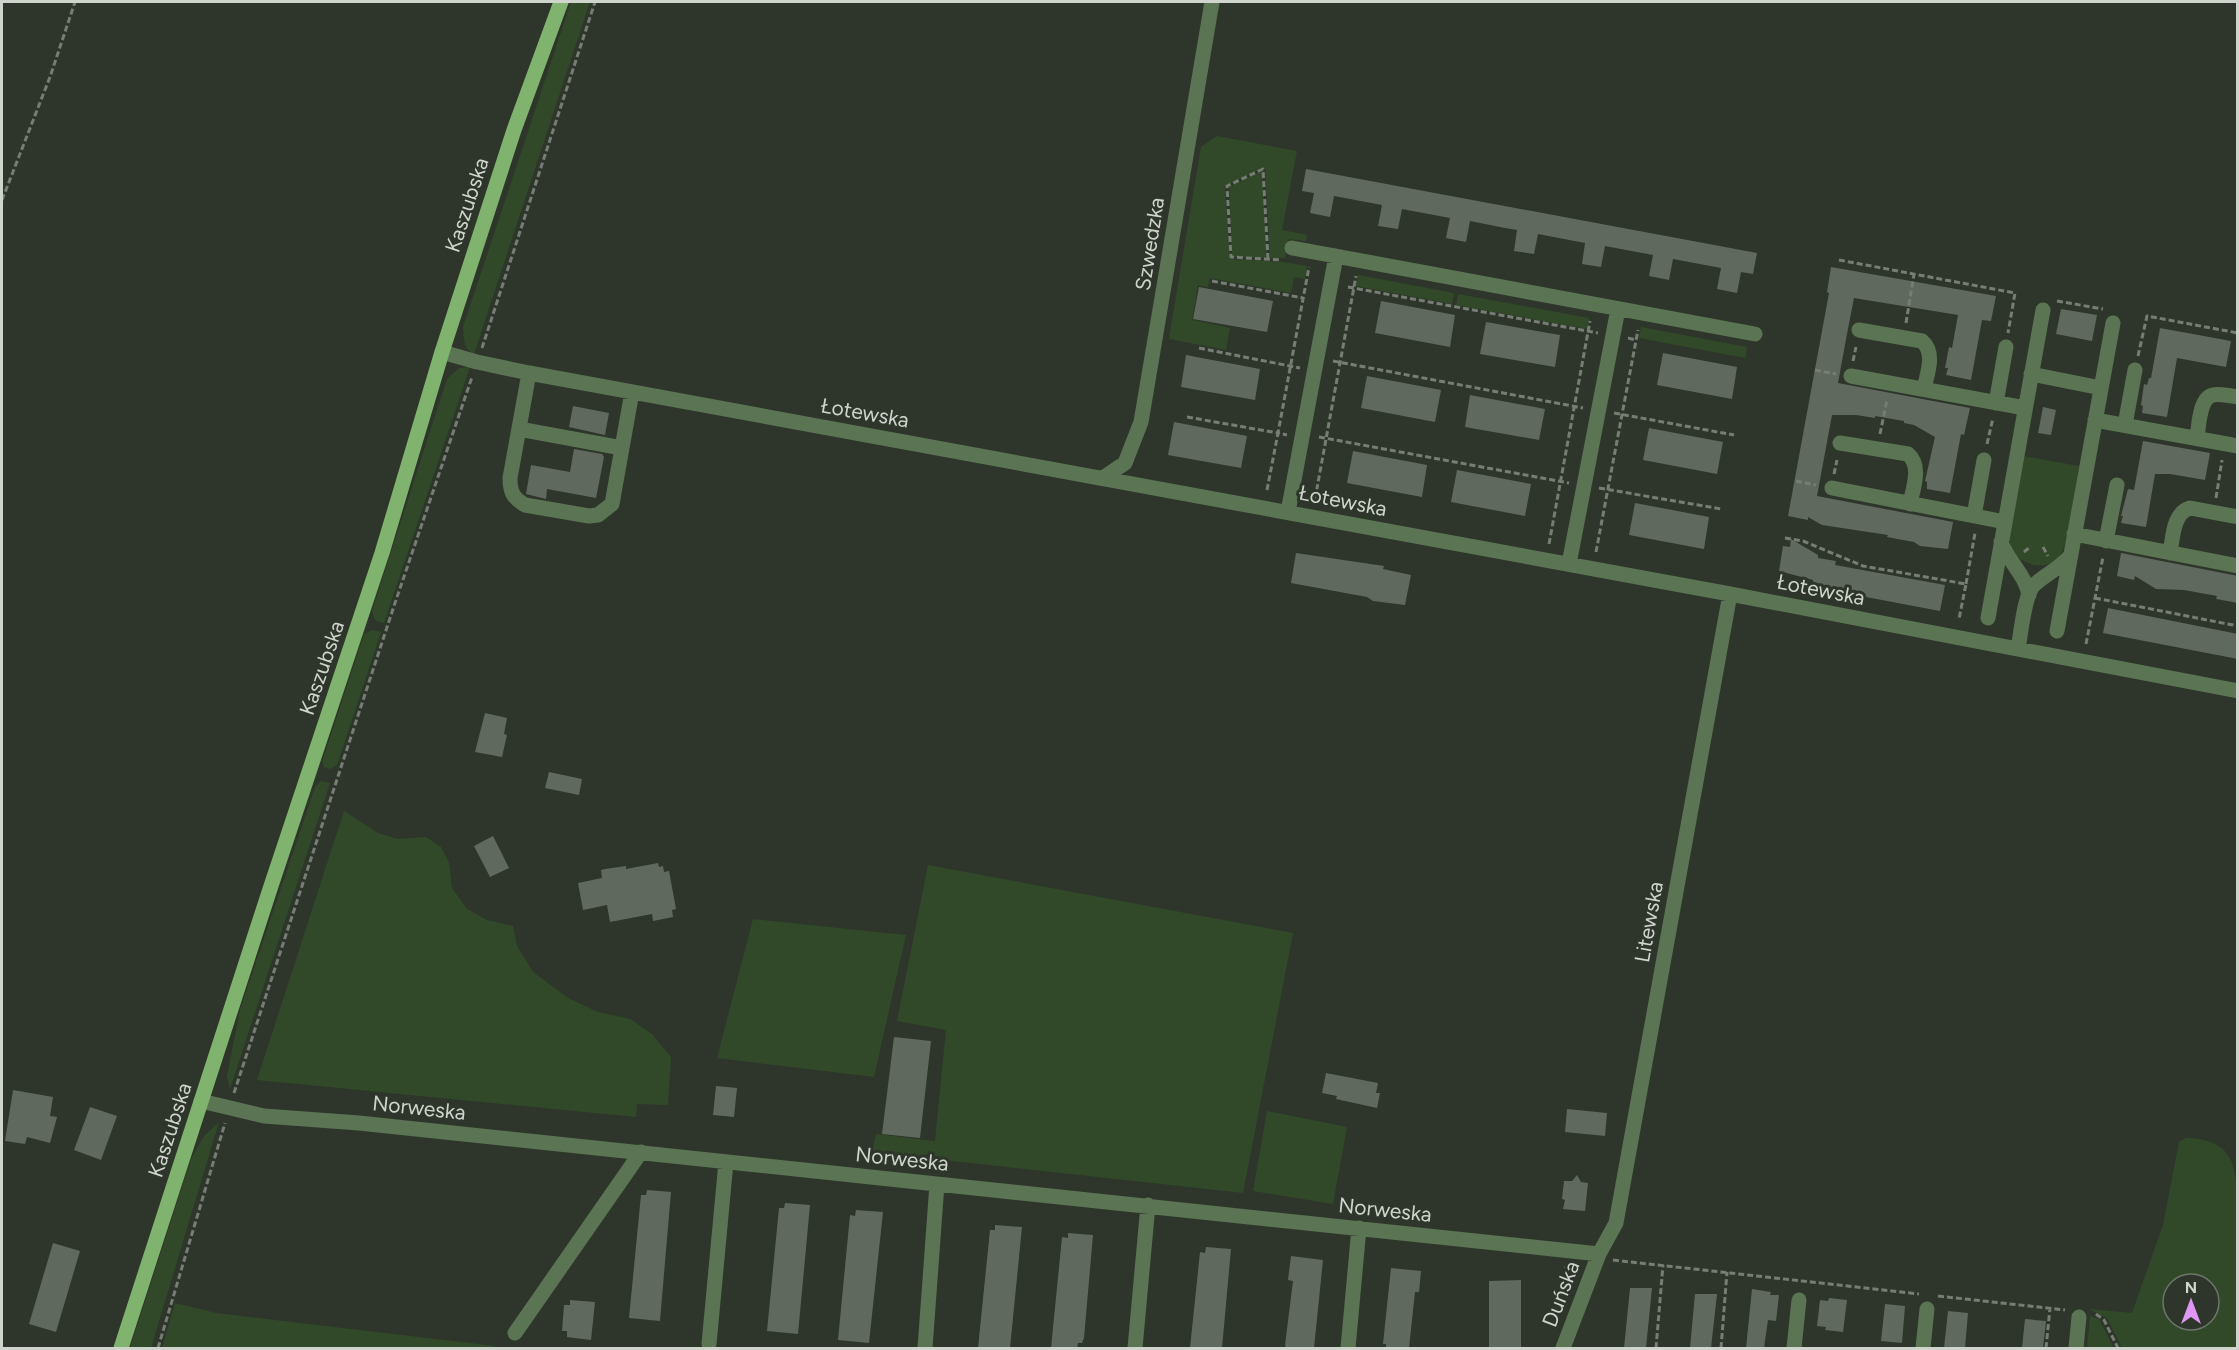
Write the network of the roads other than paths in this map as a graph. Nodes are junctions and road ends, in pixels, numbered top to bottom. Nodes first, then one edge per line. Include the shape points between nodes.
1 (561, 2) edge
2 (1212, 2) edge
3 (1288, 254) road end
4 (1336, 256) junction
5 (1618, 309) junction
6 (2043, 310) road end
7 (2113, 323) road end
8 (1859, 330) dead end
9 (1755, 334) dead end
10 (2006, 347) road end
11 (442, 351) junction
12 (2135, 370) road end
13 (529, 373) junction
14 (2031, 374) junction
15 (1851, 376) dead end
16 (2101, 388) junction
17 (1924, 389) junction
18 (632, 392) junction
19 (2238, 398) edge
20 (1996, 403) junction
21 (2025, 408) junction
22 (2095, 420) junction
23 (2125, 425) junction
24 (519, 429) junction
25 (2197, 438) junction
26 (1840, 443) dead end
27 (2231, 445) edge
28 (622, 448) junction
29 (1984, 460) road end
30 (1102, 478) junction
31 (2117, 485) dead end
32 (1832, 488) dead end
33 (1910, 504) junction
34 (1288, 512) junction
35 (1976, 516) junction
36 (2238, 517) edge
37 (2005, 522) junction
38 (2074, 534) junction
39 (2106, 541) junction
40 (2001, 542) junction
41 (2170, 553) junction
42 (2071, 555) junction
43 (1569, 564) junction
44 (2238, 566) edge
45 (1730, 594) junction
46 (2029, 595) junction
47 (1988, 618) dead end
48 (2057, 631) dead end
49 (2018, 649) junction
50 (2238, 692) edge
51 (201, 1101) junction
52 (641, 1152) junction
53 (726, 1161) junction
54 (937, 1184) junction
55 (1148, 1205) junction
56 (1359, 1228) junction
57 (1604, 1257) junction
58 (1928, 1299) road end
59 (1799, 1300) dead end
60 (2079, 1313) road end
61 (515, 1333) dead end
62 (709, 1344) dead end
63 (121, 1348) edge
64 (925, 1348) edge
65 (1135, 1348) edge
66 (1348, 1348) edge
67 (1563, 1348) edge
68 (1794, 1348) edge
69 (1923, 1348) edge
70 (2076, 1348) edge

1 - 11 main road, Kaszubska via 514,130
2 - 30 street, Szwedzka via 1141,422 1125,463
3 - 4 street via 1310,258
4 - 5 street
4 - 34 street
5 - 9 street
5 - 43 street
6 - 14 street
7 - 16 street
8 - 17 street via 1922,341 1930,351
10 - 20 street
11 - 13 street, Łotewska
11 - 51 main road, Kaszubska via 382,553
12 - 23 street
13 - 18 street, Łotewska
13 - 24 street
14 - 16 street
14 - 21 street
15 - 17 street
16 - 22 street
17 - 20 street
18 - 28 street
18 - 30 street, Łotewska
19 - 25 street via 2210,396 2202,407
20 - 21 street
21 - 37 street
22 - 23 street
22 - 38 street
23 - 25 street
24 - 28 street
24 - 28 street via 510,488 516,500 525,505 589,516 605,512 612,504
25 - 27 street
26 - 33 street via 1908,454 1916,471
29 - 35 street
30 - 34 street, Łotewska
31 - 39 street
32 - 33 street
33 - 35 street
34 - 43 street, Łotewska
35 - 37 street
36 - 41 street via 2185,509 2177,521
37 - 40 street
38 - 39 street
38 - 42 street
39 - 41 street
40 - 46 street
40 - 47 street
41 - 44 street
42 - 46 street via 2033,586
42 - 48 street
43 - 45 street, Łotewska
45 - 49 street, Łotewska
45 - 57 street, Litewska via 1616,1223
46 - 49 street
49 - 50 street, Łotewska
51 - 52 street, Norweska via 264,1116
51 - 63 main road, Kaszubska
52 - 53 street, Norweska
52 - 61 street
53 - 54 street, Norweska
53 - 62 street
54 - 55 street, Norweska
54 - 64 street
55 - 56 street, Norweska
55 - 65 street
56 - 57 street, Norweska
56 - 66 street
57 - 67 street, Duńska
58 - 69 street
59 - 68 street
60 - 70 street

